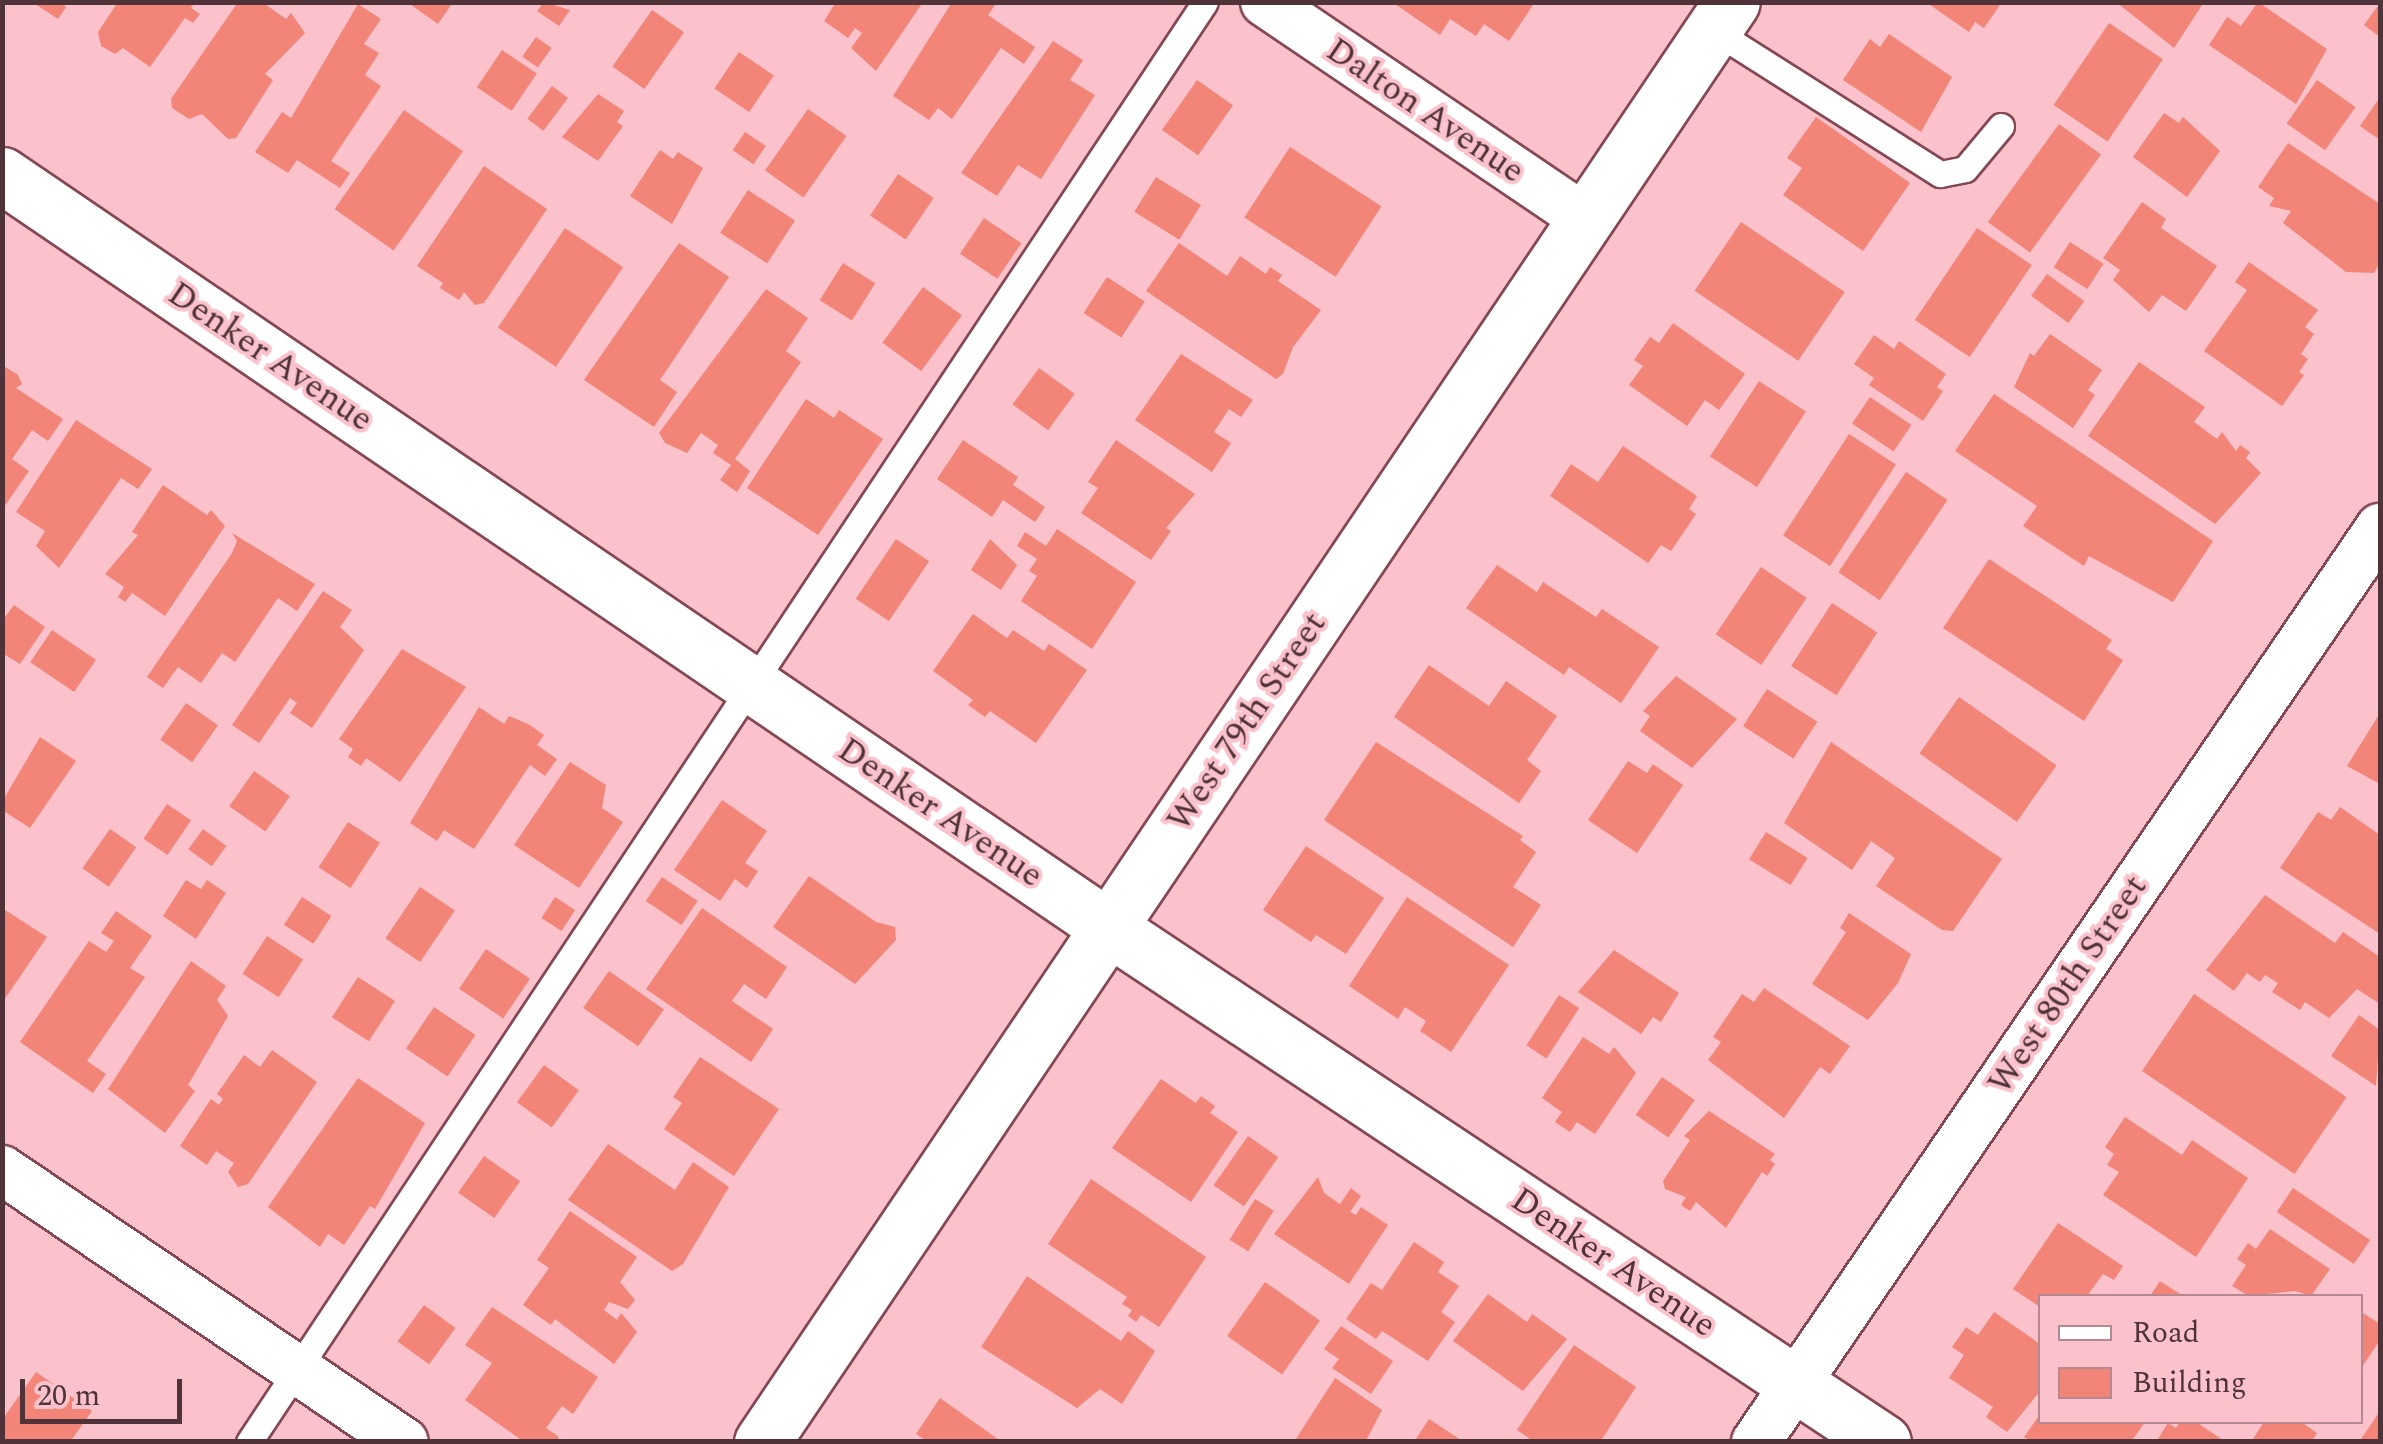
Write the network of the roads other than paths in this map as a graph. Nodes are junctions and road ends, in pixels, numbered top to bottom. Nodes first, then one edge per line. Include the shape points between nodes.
1 (1205, 2) edge
2 (1265, 2) edge
3 (1723, 16) edge
4 (2001, 126) dead end
5 (2, 175) edge
6 (1586, 220) junction
7 (2380, 528) edge
8 (755, 687) junction
9 (1109, 928) junction
10 (2, 1170) edge
11 (297, 1369) junction
12 (1796, 1384) junction
13 (249, 1442) edge
14 (404, 1442) edge
15 (762, 1442) edge
16 (1756, 1442) edge
17 (1883, 1442) edge

1 - 8 lane
2 - 6 street, Dalton Avenue
3 - 4 lane via 1940,174 1965,168
3 - 6 street, West 79th Street
5 - 8 street, Denker Avenue
6 - 9 street, West 79th Street
7 - 12 street, West 80th Street
8 - 9 street, Denker Avenue
8 - 11 lane
9 - 12 street, Denker Avenue
9 - 15 street, West 79th Street
10 - 11 street
11 - 13 lane
11 - 14 street
12 - 16 street, West 80th Street
12 - 17 street, Denker Avenue

